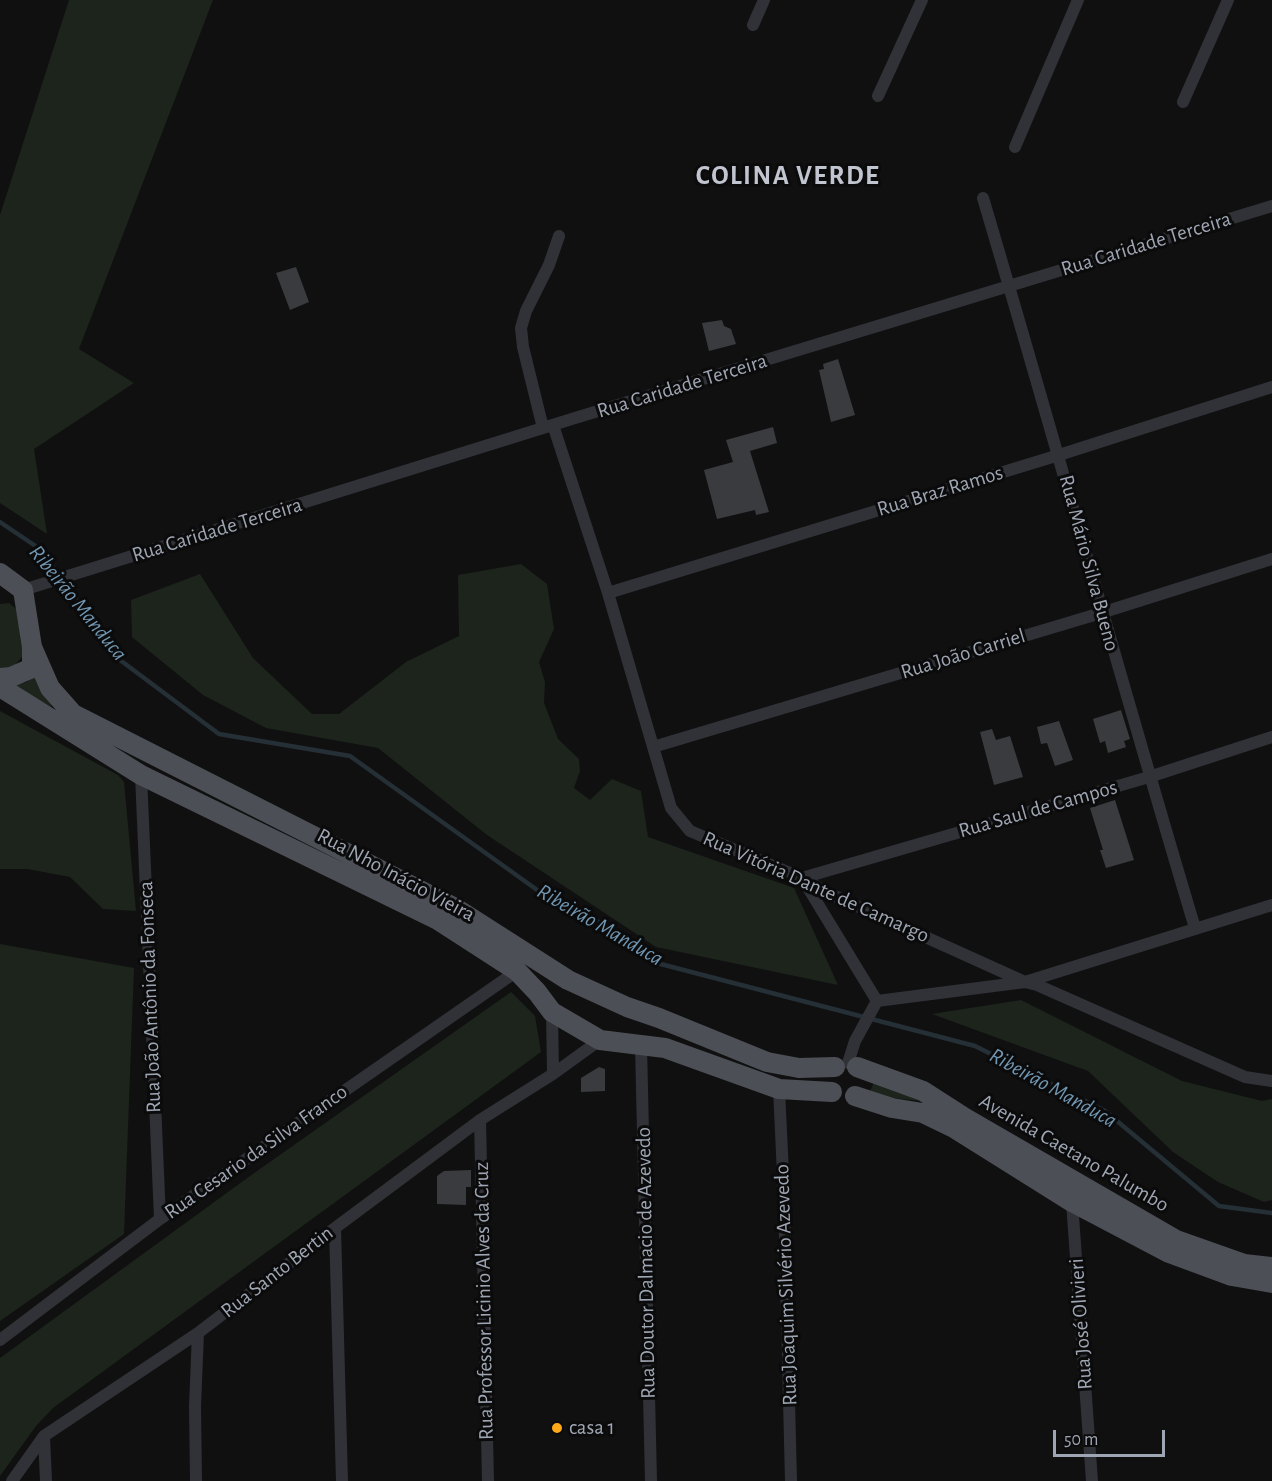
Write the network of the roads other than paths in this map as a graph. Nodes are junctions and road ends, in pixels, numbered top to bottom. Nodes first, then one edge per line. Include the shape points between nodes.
1 (764, 0) edge
2 (922, 0) edge
3 (1078, 0) edge
4 (1228, 0) edge
5 (753, 25) dead end
6 (878, 96) dead end
7 (1183, 102) dead end
8 (1015, 147) dead end
9 (982, 198) dead end
10 (1272, 206) edge
11 (559, 236) dead end
12 (1009, 287) junction
13 (1272, 387) edge
14 (548, 427) junction
15 (1059, 455) junction
16 (1272, 559) edge
17 (0, 573) edge
18 (23, 590) junction
19 (608, 592) junction
20 (0, 594) edge
21 (1101, 613) junction
22 (32, 647) junction
23 (0, 678) edge
24 (0, 687) edge
25 (71, 722) junction
26 (1272, 737) edge
27 (653, 747) junction
28 (141, 775) junction
29 (1149, 777) junction
30 (802, 878) junction
31 (1272, 905) edge
32 (1195, 928) junction
33 (516, 971) junction
34 (568, 980) junction
35 (1025, 982) junction
36 (875, 1006) junction
37 (552, 1012) junction
38 (600, 1040) junction
39 (641, 1045) junction
40 (847, 1065) junction
41 (553, 1074) junction
42 (1272, 1081) edge
43 (779, 1089) junction
44 (832, 1092) junction
45 (855, 1096) junction
46 (480, 1120) junction
47 (1072, 1202) junction
48 (160, 1219) junction
49 (335, 1228) junction
50 (1272, 1267) edge
51 (1272, 1283) edge
52 (198, 1334) junction
53 (0, 1340) edge
54 (44, 1436) junction
55 (12, 1481) edge
56 (46, 1481) edge
57 (196, 1481) edge
58 (342, 1481) edge
59 (488, 1481) edge
60 (651, 1481) edge
61 (791, 1481) edge
62 (1092, 1481) edge

1 - 5 street
2 - 6 street
3 - 8 street
4 - 7 street
9 - 12 street, Rua Mário Silva Bueno
10 - 12 street, Rua Caridade Terceira
11 - 14 street, Rua Vitória Dante de Camargo via 521,328 523,347
12 - 14 street, Rua Caridade Terceira
12 - 15 street, Rua Mário Silva Bueno
13 - 15 street, Rua Braz Ramos
14 - 18 street, Rua Caridade Terceira
14 - 19 street, Rua Vitória Dante de Camargo
15 - 19 street, Rua Braz Ramos
15 - 21 street, Rua Mário Silva Bueno
16 - 21 street, Rua João Carriel
17 - 18 main road
18 - 20 main road
18 - 22 main road
19 - 27 street, Rua Vitória Dante de Camargo
21 - 27 street, Rua João Carriel
21 - 29 street, Rua Mário Silva Bueno
22 - 23 main road via 32,668
22 - 25 main road
24 - 25 main road
25 - 28 main road, Rua Nho Inácio Vieira
25 - 34 main road, Rua Nho Inácio Vieira via 457,909
26 - 29 street, Rua Saul de Campos
27 - 30 street, Rua Vitória Dante de Camargo via 671,808 690,831
28 - 33 main road, Rua Nho Inácio Vieira via 438,920
28 - 48 street, Rua João Antônio da Fonseca
29 - 30 street, Rua Saul de Campos
29 - 32 street, Rua Mário Silva Bueno
30 - 35 street, Rua Vitória Dante de Camargo
30 - 36 street
31 - 32 street
32 - 35 street
33 - 37 main road, Rua Nho Inácio Vieira
33 - 48 street, Rua Cesario da Silva Franco
34 - 37 main road via 557,994
34 - 40 main road, Rua Nho Inácio Vieira via 767,1062 798,1068
35 - 36 street
35 - 42 street, Rua Vitória Dante de Camargo via 1245,1077
36 - 40 street via 855,1041
37 - 38 main road, Rua Nho Inácio Vieira
37 - 41 street
38 - 39 main road, Rua Nho Inácio Vieira
38 - 41 street, Rua Santo Bertin
39 - 43 main road, Rua Nho Inácio Vieira via 665,1048
39 - 60 street, Rua Doutor Dalmacio de Azevedo
40 - 44 main road via 828,1076
40 - 45 main road via 862,1073 864,1083
40 - 50 main road, Avenida Caetano Palumbo via 923,1091 1176,1240 1244,1264
41 - 46 street, Rua Santo Bertin
43 - 44 main road, Rua Nho Inácio Vieira
43 - 61 street, Rua Joaquim Silvério Azevedo
44 - 45 main road via 841,1098
45 - 47 main road, Avenida Caetano Palumbo via 923,1113 954,1128
46 - 49 street, Rua Santo Bertin
46 - 59 street, Rua Professor Licinio Alves da Cruz
47 - 51 main road, Avenida Caetano Palumbo via 1167,1252 1232,1276
47 - 62 street, Rua José Olivieri
48 - 53 street, Rua Cesario da Silva Franco
49 - 52 street, Rua Santo Bertin
49 - 58 street
52 - 54 street, Rua Santo Bertin
52 - 57 street
54 - 55 street, Rua Santo Bertin
54 - 56 street

